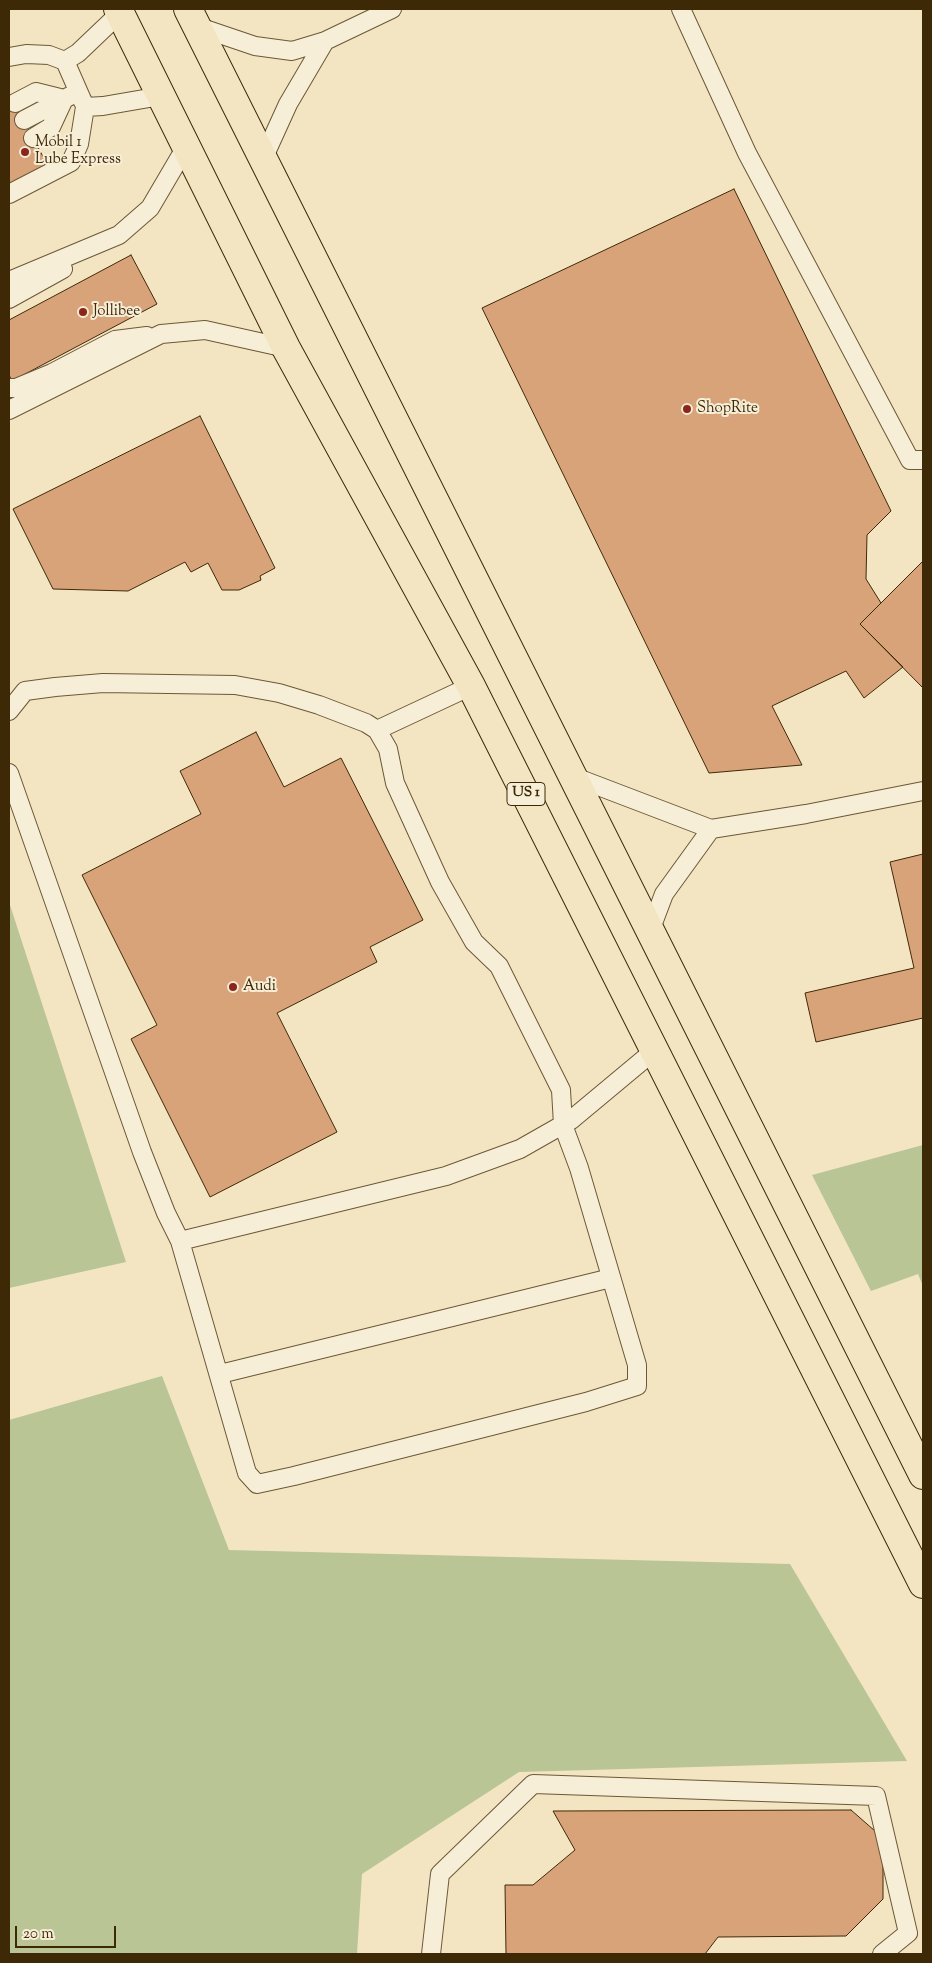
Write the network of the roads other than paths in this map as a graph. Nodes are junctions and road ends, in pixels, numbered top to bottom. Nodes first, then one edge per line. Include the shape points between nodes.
1 (392, 9) edge
2 (681, 9) edge
3 (119, 11) edge
4 (192, 17) edge
5 (325, 41) junction
6 (9, 57) edge
7 (64, 61) junction
8 (162, 96) junction
9 (76, 99) junction
10 (14, 103) dead end
11 (24, 120) dead end
12 (33, 138) dead end
13 (187, 145) junction
14 (263, 159) junction
15 (9, 194) edge
16 (119, 235) junction
17 (9, 281) edge
18 (9, 299) edge
19 (161, 334) junction
20 (286, 348) junction
21 (9, 388) edge
22 (9, 410) edge
23 (923, 460) edge
24 (472, 686) junction
25 (9, 710) edge
26 (377, 730) junction
27 (9, 773) edge
28 (572, 776) junction
29 (923, 791) edge
30 (711, 829) junction
31 (650, 931) junction
32 (655, 1050) junction
33 (563, 1125) junction
34 (180, 1241) junction
35 (611, 1278) junction
36 (220, 1374) junction
37 (923, 1475) edge
38 (923, 1584) edge
39 (431, 1954) edge
40 (882, 1954) edge

1 - 5 lane
2 - 23 lane via 747,153 910,460
3 - 7 lane via 78,53
3 - 8 highway, US 1
4 - 5 lane via 255,46 292,50
4 - 14 highway
5 - 14 lane via 288,104
6 - 7 lane via 49,55
7 - 9 lane
8 - 9 lane via 103,106
8 - 13 highway, US 1
9 - 10 lane via 36,92
9 - 11 lane
9 - 12 lane via 52,127
9 - 15 lane via 78,144 71,162
13 - 16 lane via 150,208
13 - 20 highway, US 1
14 - 28 highway
16 - 17 lane
16 - 18 lane
19 - 20 lane via 205,330
19 - 21 lane via 115,340 52,373
19 - 22 lane
20 - 24 highway, US 1
24 - 26 lane
24 - 32 highway, US 1
25 - 26 lane via 25,692 55,687 103,683 234,685 279,693 319,705
26 - 33 lane via 388,749 395,783 440,882 474,942 499,966 561,1090
27 - 34 lane via 142,1152
28 - 30 lane
28 - 31 highway
29 - 30 lane
30 - 31 lane via 664,894
31 - 37 highway
32 - 33 lane
32 - 38 highway, US 1
33 - 34 lane via 520,1149 446,1176
33 - 35 lane
34 - 36 lane
35 - 36 lane
35 - 36 lane via 637,1365 637,1386 586,1402 294,1476 257,1484 247,1473
39 - 40 lane via 440,1874 533,1784 876,1796 908,1933

